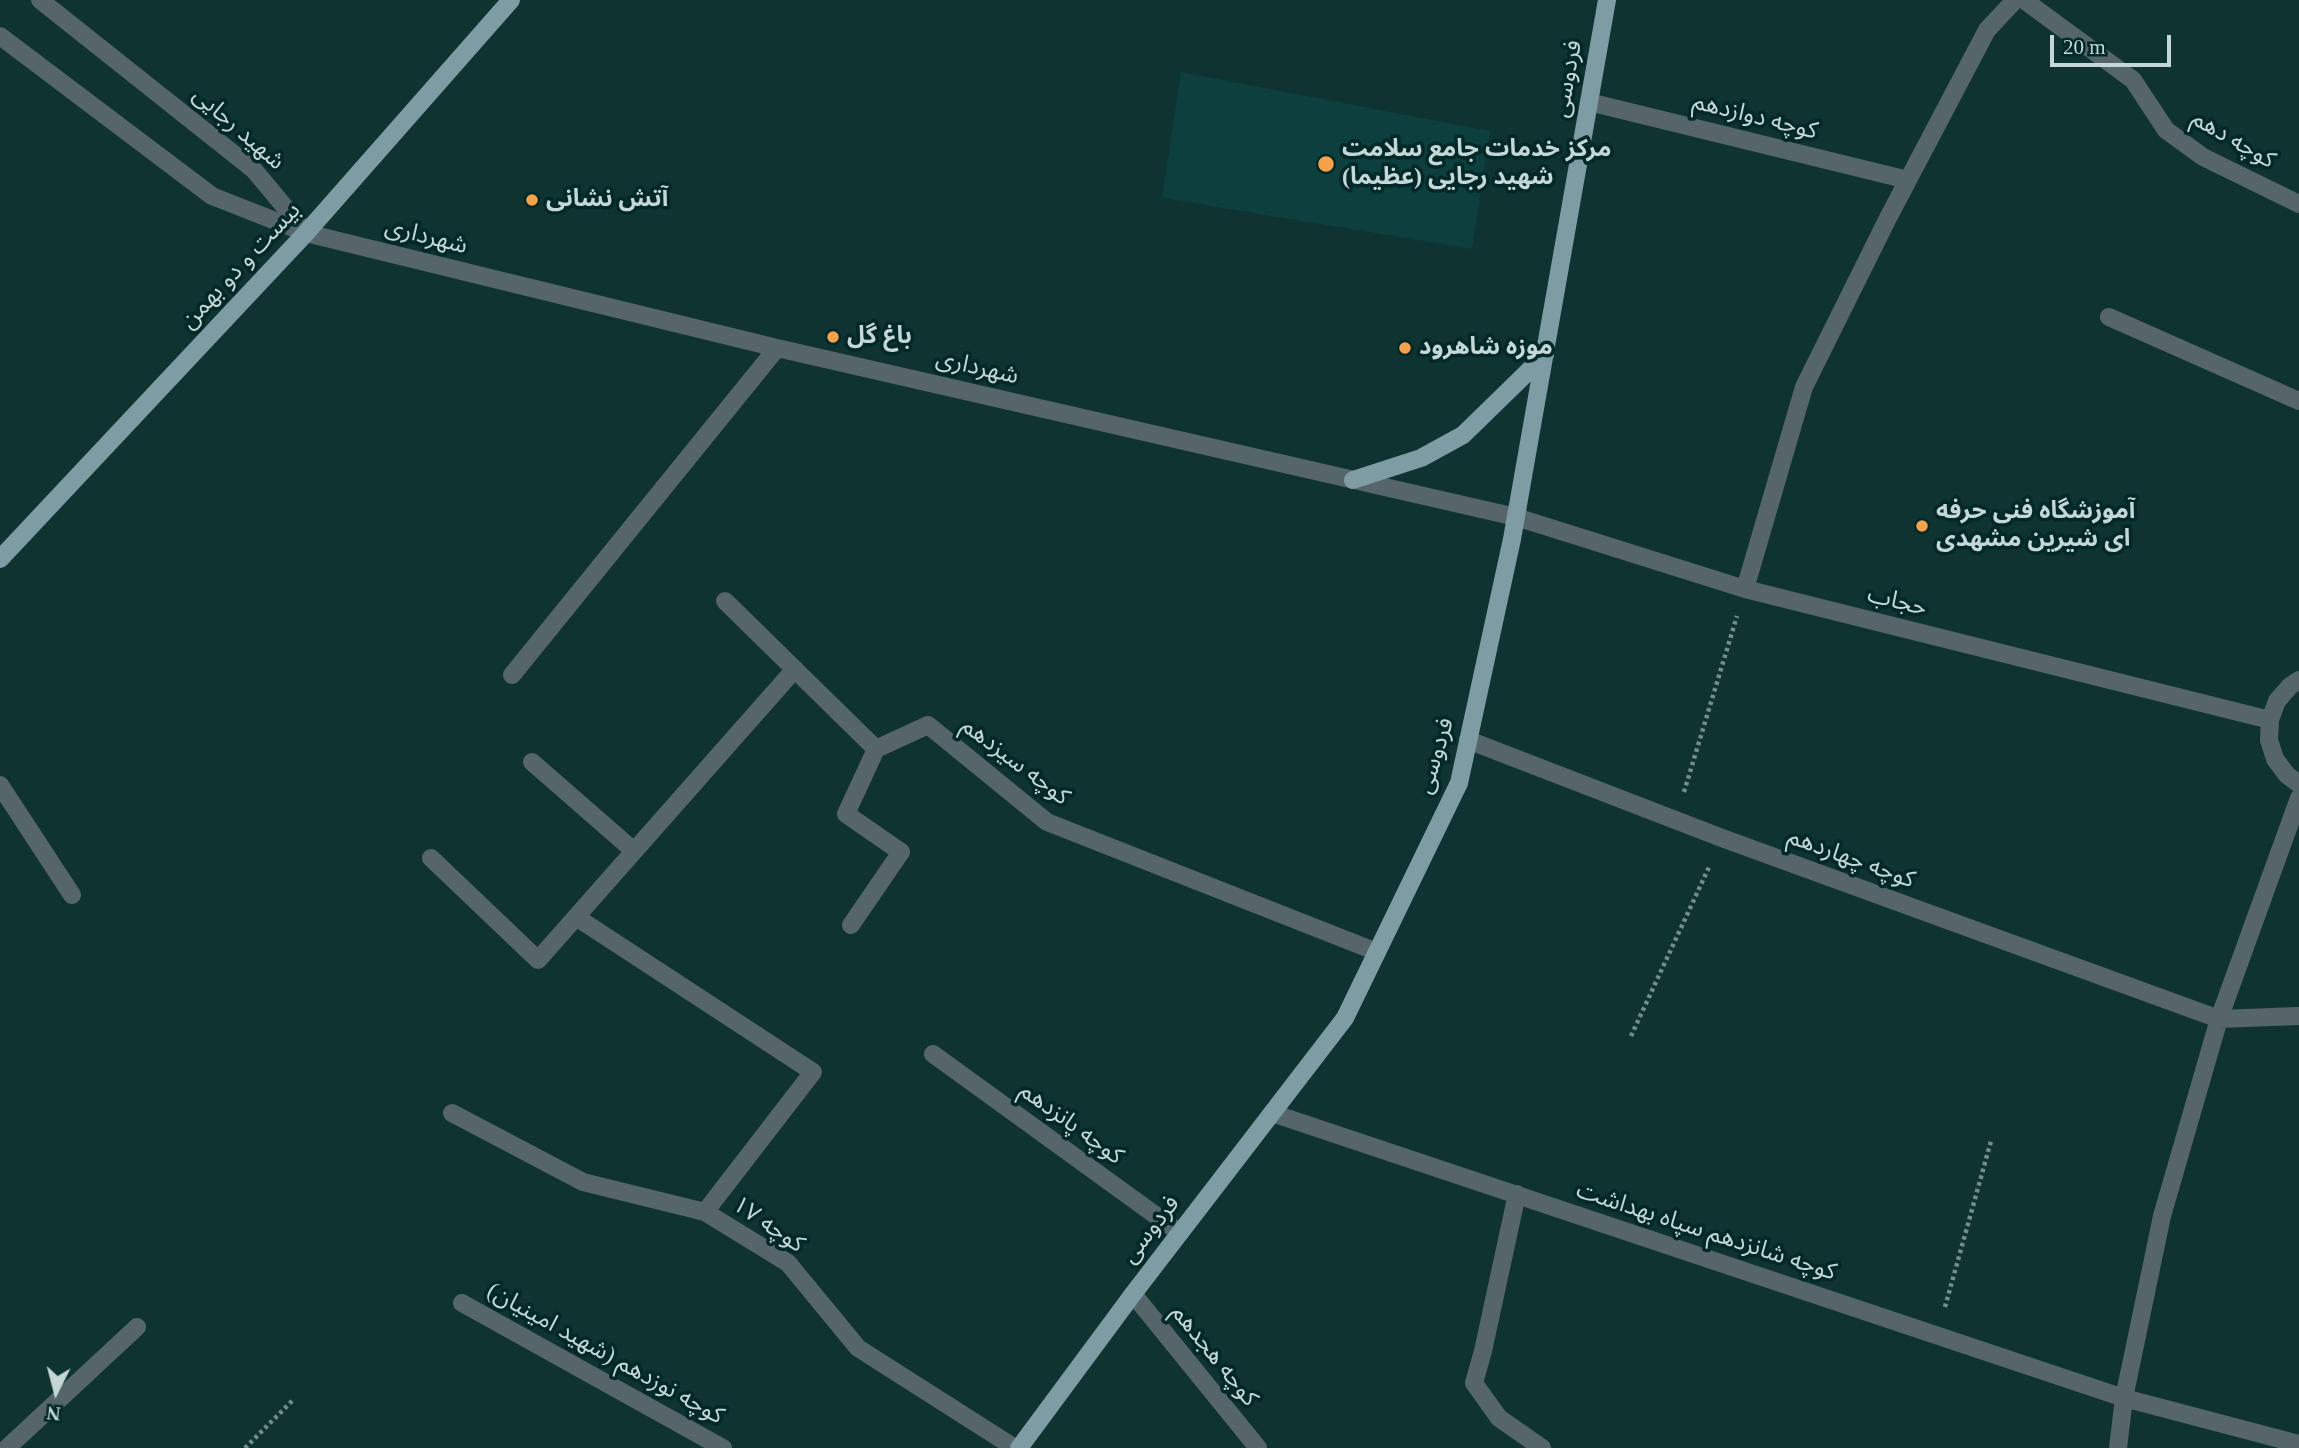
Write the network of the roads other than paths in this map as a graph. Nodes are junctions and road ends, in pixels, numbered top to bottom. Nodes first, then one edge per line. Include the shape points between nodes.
1 (40, 0) edge
2 (510, 0) edge
3 (1607, 0) edge
4 (2015, 0) edge
5 (2024, 0) edge
6 (0, 36) edge
7 (1589, 102) junction
8 (1908, 180) junction
9 (2299, 204) edge
10 (306, 233) junction
11 (2109, 317) dead end
12 (776, 348) junction
13 (1545, 355) junction
14 (2299, 401) edge
15 (1353, 480) junction
16 (1516, 517) junction
17 (0, 559) edge
18 (1745, 589) junction
19 (726, 601) dead end
20 (795, 669) junction
21 (512, 675) dead end
22 (2299, 680) edge
23 (2270, 720) junction
24 (1468, 740) junction
25 (876, 749) junction
26 (532, 762) dead end
27 (2299, 784) edge
28 (0, 785) edge
29 (2299, 798) edge
30 (634, 851) junction
31 (432, 858) dead end
32 (72, 895) dead end
33 (576, 917) junction
34 (851, 925) dead end
35 (1377, 951) junction
36 (2299, 1016) edge
37 (2219, 1019) junction
38 (933, 1054) dead end
39 (452, 1113) dead end
40 (1272, 1113) junction
41 (1517, 1194) junction
42 (705, 1212) junction
43 (1180, 1233) junction
44 (1132, 1294) junction
45 (463, 1303) dead end
46 (136, 1327) dead end
47 (2124, 1398) junction
48 (2299, 1444) edge
49 (7, 1448) edge
50 (723, 1448) edge
51 (1017, 1448) edge
52 (1258, 1448) edge
53 (1542, 1448) edge
54 (2118, 1448) edge

1 - 10 street, شهید رجایی via 254,170
2 - 10 main road, بیست و دو بهمن
3 - 7 main road, فردوسی
4 - 8 street via 1987,30
5 - 9 street, کوچه دهم via 2133,80 2166,130 2203,157
6 - 10 street via 212,196
7 - 8 street, کوچه دوازدهم
7 - 13 main road, فردوسی
8 - 18 street via 1804,387
10 - 12 street, شهرداری
10 - 17 main road, بیست و دو بهمن
11 - 14 street
12 - 15 street, شهرداری
12 - 21 street
13 - 15 main road via 1463,435 1422,458
13 - 16 main road, فردوسی
15 - 16 street, شهرداری
16 - 18 street, حجاب
16 - 24 main road, فردوسی
18 - 23 street, حجاب
19 - 20 street
20 - 25 street
20 - 30 street
22 - 23 street via 2277,701
23 - 27 street via 2269,740 2275,759
24 - 35 main road, فردوسی via 1459,783
24 - 37 street, کوچه چهاردهم
25 - 34 street via 846,814 901,852
25 - 35 street, کوچه سیزدهم via 928,725 1047,822
26 - 30 street
28 - 32 street
29 - 37 street
30 - 33 street
31 - 33 street via 538,960
33 - 42 street via 813,1073
35 - 40 main road, فردوسی via 1345,1018
36 - 37 street
37 - 47 street via 2162,1216
38 - 43 street, کوچه پانزدهم
39 - 42 street, ۱۷ کوچه via 583,1181
40 - 41 street, کوچه شانزدهم سپاه بهداشت
40 - 43 main road, فردوسی
41 - 47 street, کوچه شانزدهم سپاه بهداشت
41 - 53 street via 1474,1383 1500,1418
42 - 51 street, ۱۷ کوچه via 788,1263 858,1348
43 - 44 main road, فردوسی
44 - 51 main road, فردوسی
44 - 52 street, کوچه هجدهم
45 - 50 street, کوچه نوزدهم (شهید امینیان)
46 - 49 street
47 - 48 street, کوچه شانزدهم سپاه بهداشت
47 - 54 street

